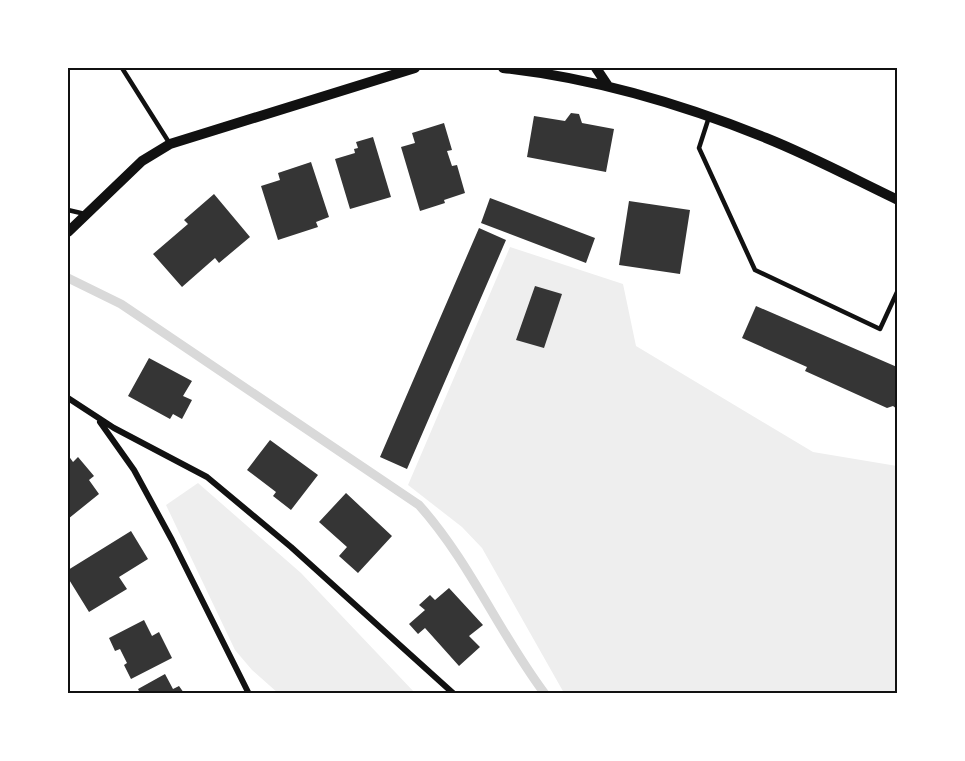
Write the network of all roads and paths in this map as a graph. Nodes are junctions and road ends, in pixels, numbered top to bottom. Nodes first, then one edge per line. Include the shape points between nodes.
1 (122, 68) edge
2 (415, 68) edge
3 (503, 68) edge
4 (556, 68) edge
5 (596, 68) edge
6 (566, 78) junction
7 (608, 86) junction
8 (709, 117) junction
9 (170, 144) junction
10 (897, 200) edge
11 (68, 210) edge
12 (85, 214) junction
13 (68, 232) edge
14 (897, 290) edge
15 (68, 398) edge
16 (96, 417) junction
17 (249, 693) edge
18 (454, 693) edge

1 - 9 lane
2 - 9 street
3 - 6 street
4 - 6 street
5 - 7 street
6 - 7 street
7 - 8 street
8 - 10 street via 768,139
8 - 14 lane via 699,148 755,270 880,329
9 - 12 street via 142,161
11 - 12 lane
12 - 13 street
15 - 16 street
16 - 17 street via 134,470
16 - 18 street via 207,477

